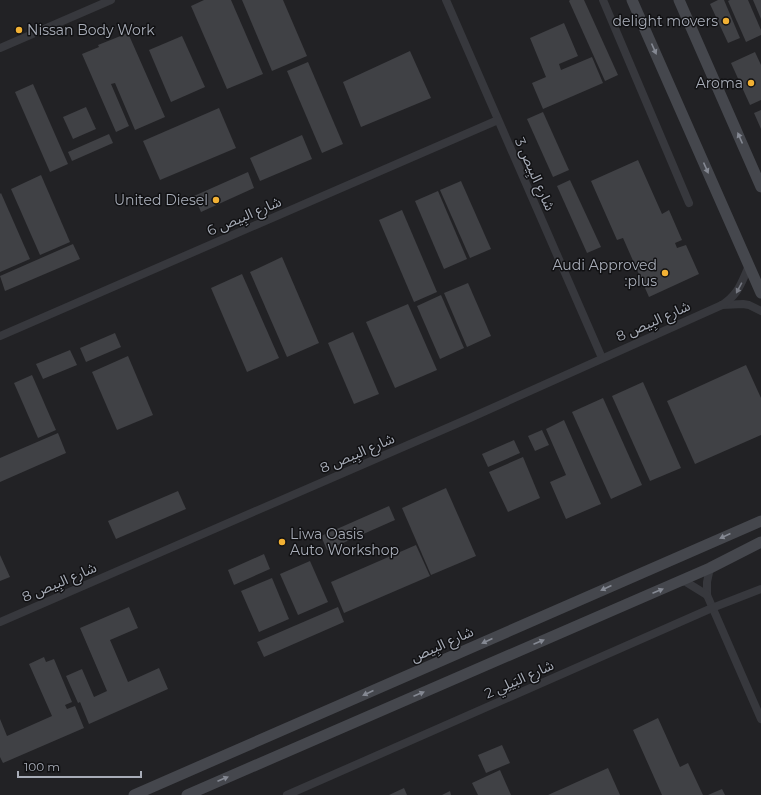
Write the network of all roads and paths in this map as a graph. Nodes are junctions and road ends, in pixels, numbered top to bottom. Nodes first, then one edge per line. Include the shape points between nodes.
1 (111, 0) edge
2 (446, 0) edge
3 (602, 0) edge
4 (632, 0) edge
5 (679, 0) edge
6 (0, 48) edge
7 (498, 120) junction
8 (761, 187) edge
9 (689, 203) dead end
10 (749, 266) junction
11 (761, 293) edge
12 (722, 305) junction
13 (761, 311) edge
14 (0, 336) edge
15 (602, 358) junction
16 (761, 521) edge
17 (761, 542) edge
18 (710, 568) junction
19 (679, 581) junction
20 (761, 589) edge
21 (707, 595) junction
22 (712, 608) junction
23 (0, 622) edge
24 (761, 720) edge
25 (134, 795) edge
26 (187, 795) edge
27 (287, 795) edge

1 - 6 street
2 - 7 street, شارع البِيص 3
3 - 9 street
4 -> 10 street
8 -> 5 street
7 - 14 street, شارع البِيص 6
7 - 15 street, شارع البِيص 3
10 - 11 street
10 -> 12 street, شارع البِيص 8 via 738,291
12 - 13 street, شارع البِيص 8 via 743,304
12 - 15 street, شارع البِيص 8
15 - 23 street, شارع البِيص 8
16 -> 25 street, شارع البِيص
17 - 18 street
18 - 19 street
18 - 21 street
19 - 21 street via 686,582
26 -> 19 street
20 - 22 street, شارع البَيلِي 2
21 - 22 street
22 - 24 street
22 - 27 street, شارع البَيلِي 2

